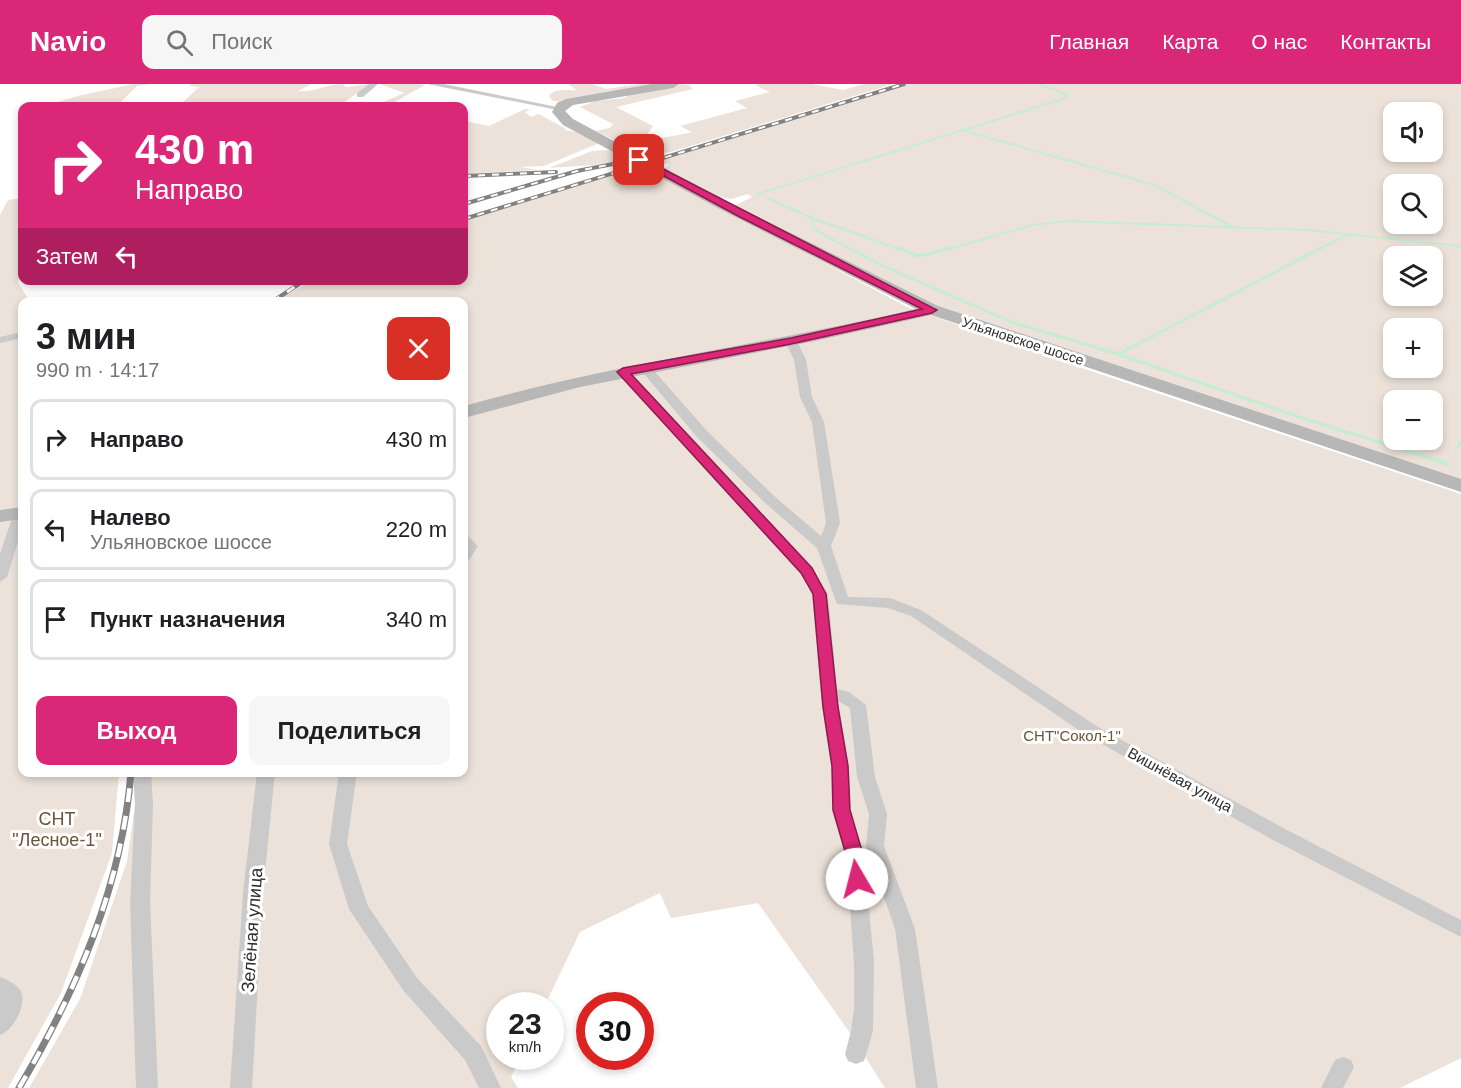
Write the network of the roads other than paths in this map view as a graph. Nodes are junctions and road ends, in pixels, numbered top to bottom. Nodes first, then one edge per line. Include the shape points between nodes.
1 (374, 84) edge
2 (431, 84) edge
3 (673, 84) edge
4 (360, 95) dead end
5 (558, 108) junction
6 (932, 310) junction
7 (18, 336) edge
8 (0, 340) edge
9 (791, 341) junction
10 (645, 368) junction
11 (623, 372) junction
12 (468, 411) edge
13 (1461, 486) edge
14 (18, 513) edge
15 (0, 516) edge
16 (18, 524) edge
17 (824, 546) junction
18 (0, 577) edge
19 (829, 693) junction
20 (142, 777) edge
21 (265, 777) edge
22 (347, 777) edge
23 (1461, 928) edge
24 (0, 986) edge
25 (0, 1026) edge
26 (856, 1054) dead end
27 (1343, 1067) dead end
28 (147, 1088) edge
29 (241, 1088) edge
30 (490, 1088) edge
31 (927, 1088) edge
32 (1332, 1088) edge

1 - 4 street
2 - 5 street
3 - 5 main road via 576,101
5 - 6 main road, Ульяновское шоссе via 558,114 568,122
6 - 9 main road
6 - 13 main road, Ульяновское шоссе
7 - 8 street
9 - 10 main road
9 - 17 street via 800,360 806,397 819,422 833,523
10 - 11 main road
10 - 17 street via 702,434
11 - 12 main road
11 - 19 street via 807,571 820,594
14 - 15 main road
16 - 18 street
17 - 23 street, Вишнёвая улица via 842,601 890,603 916,613 1092,731 1271,831
19 - 26 street via 842,810 855,858 864,962 862,1031
19 - 31 street via 858,705 866,777 878,814 875,846 905,929
20 - 28 street via 140,902
21 - 29 street, Зелёная улица via 253,894
22 - 30 street via 338,844 359,909 410,984 473,1053
24 - 25 street via 12,995
27 - 32 street

